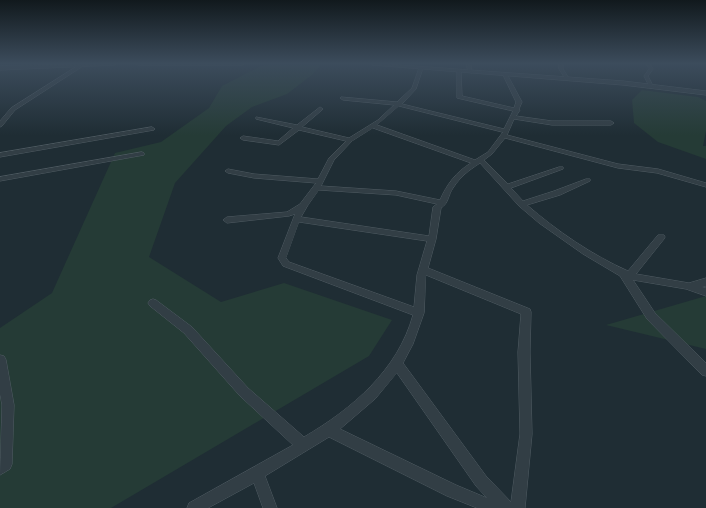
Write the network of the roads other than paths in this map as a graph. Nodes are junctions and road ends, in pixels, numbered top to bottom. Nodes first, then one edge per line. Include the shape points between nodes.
1 (47, 88) edge
2 (414, 88) edge
3 (459, 88) edge
4 (511, 88) edge
5 (658, 88) edge
6 (706, 93) edge
7 (343, 98) dead end
8 (397, 104) junction
9 (320, 109) dead end
10 (517, 110) junction
11 (512, 117) junction
12 (258, 118) dead end
13 (611, 123) dead end
14 (0, 125) edge
15 (373, 126) junction
16 (297, 128) junction
17 (152, 129) dead end
18 (504, 133) junction
19 (243, 138) dead end
20 (350, 140) junction
21 (142, 154) dead end
22 (0, 155) edge
23 (477, 161) junction
24 (561, 168) dead end
25 (228, 171) dead end
26 (0, 180) edge
27 (588, 180) dead end
28 (319, 185) junction
29 (706, 185) edge
30 (508, 187) junction
31 (443, 203) junction
32 (304, 204) junction
33 (522, 204) junction
34 (297, 219) junction
35 (226, 220) dead end
36 (661, 237) dead end
37 (431, 239) junction
38 (423, 270) junction
39 (626, 275) junction
40 (706, 282) edge
41 (691, 286) junction
42 (706, 292) edge
43 (153, 303) dead end
44 (419, 313) junction
45 (0, 360) edge
46 (396, 364) junction
47 (706, 371) edge
48 (329, 430) junction
49 (303, 445) junction
50 (0, 468) edge
51 (256, 472) junction
52 (194, 508) edge
53 (270, 508) edge
54 (495, 508) edge
55 (507, 508) edge
56 (518, 508) edge

1 - 14 street via 13,109
2 - 8 street
3 - 10 street via 459,96
4 - 10 street via 518,102
5 - 6 street
7 - 8 street
8 - 15 street
8 - 18 street
9 - 16 street
10 - 11 street
11 - 13 street via 552,123
11 - 18 street
12 - 16 street
15 - 20 street
15 - 23 street
16 - 19 street via 279,143
16 - 20 street
17 - 22 street
18 - 23 street via 490,152
18 - 29 street via 618,166 658,172
20 - 28 street via 332,158
21 - 26 street
23 - 30 street
23 - 31 street via 454,182
24 - 30 street
25 - 28 street
27 - 33 street
28 - 31 street via 389,192
28 - 32 street
30 - 33 street
31 - 37 street via 437,207 436,226
32 - 34 street
32 - 35 street via 289,214
33 - 39 street via 592,256
34 - 37 street
34 - 44 street via 282,258 286,264
36 - 39 street
37 - 38 street
38 - 44 street
38 - 56 street via 526,312 526,434
39 - 41 street via 646,281
39 - 47 street via 651,316
40 - 41 street
41 - 42 street
43 - 49 street via 188,330 244,392
44 - 46 street via 408,345
45 - 50 street via 8,405 5,464
46 - 48 street via 360,405
46 - 55 street via 481,481
48 - 49 street
48 - 54 street via 452,491
49 - 51 street
51 - 52 street
51 - 53 street

